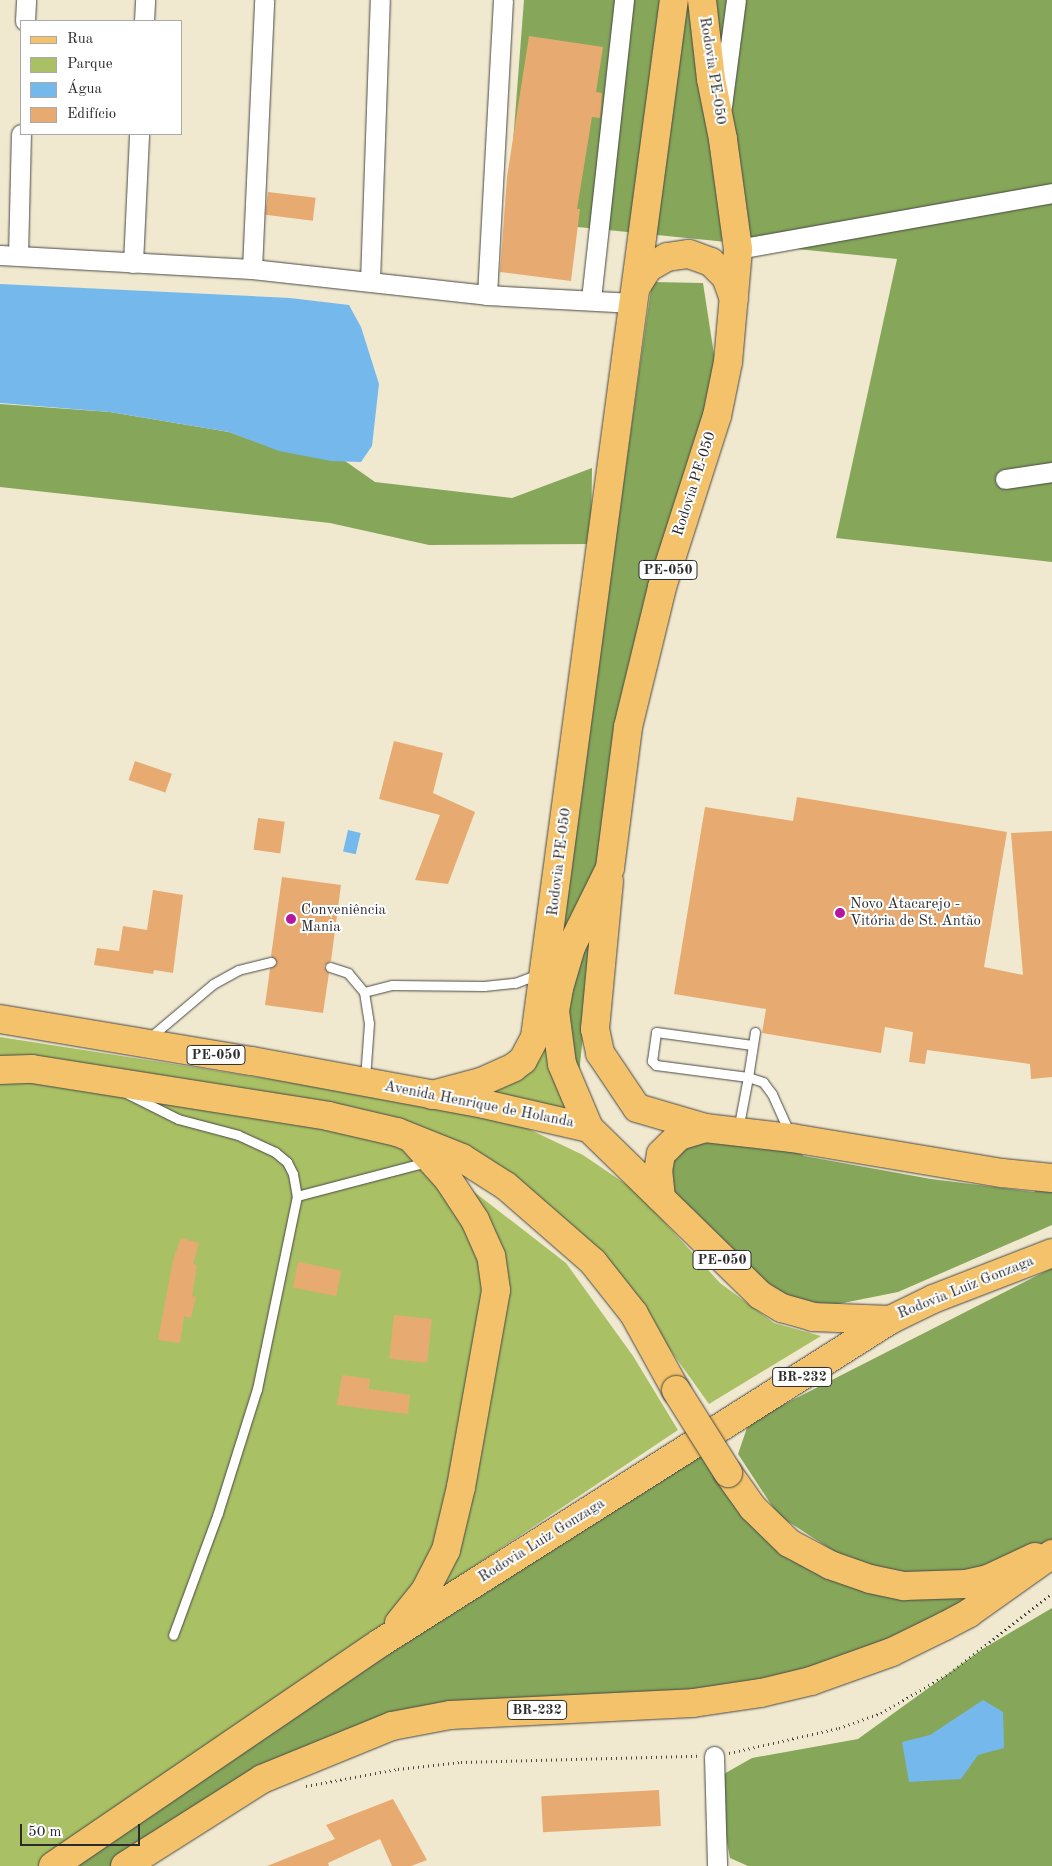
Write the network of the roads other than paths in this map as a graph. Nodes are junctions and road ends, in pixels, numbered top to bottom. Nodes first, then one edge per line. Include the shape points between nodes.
1 (26, 0) edge
2 (145, 0) edge
3 (264, 0) edge
4 (380, 0) edge
5 (503, 0) edge
6 (624, 0) edge
7 (674, 0) edge
8 (702, 0) edge
9 (737, 2) edge
10 (25, 20) edge
11 (144, 20) edge
12 (720, 124) junction
13 (22, 135) edge
14 (139, 135) edge
15 (1052, 192) edge
16 (738, 248) junction
17 (9, 255) edge
18 (133, 263) junction
19 (252, 269) junction
20 (370, 281) junction
21 (487, 295) junction
22 (634, 295) junction
23 (591, 299) junction
24 (734, 299) junction
25 (1052, 472) edge
26 (1005, 479) dead end
27 (610, 868) junction
28 (270, 962) dead end
29 (330, 967) dead end
30 (546, 972) junction
31 (364, 992) junction
32 (0, 1019) edge
33 (755, 1032) dead end
34 (144, 1043) junction
35 (752, 1045) junction
36 (0, 1070) edge
37 (748, 1077) junction
38 (106, 1081) junction
39 (365, 1082) junction
40 (432, 1095) junction
41 (589, 1128) junction
42 (705, 1128) junction
43 (738, 1131) junction
44 (792, 1138) junction
45 (412, 1140) junction
46 (432, 1161) junction
47 (1052, 1178) edge
48 (297, 1196) junction
49 (661, 1198) junction
50 (1052, 1254) edge
51 (890, 1320) junction
52 (1052, 1554) edge
53 (173, 1635) dead end
54 (380, 1643) junction
55 (714, 1756) road end
56 (53, 1866) edge
57 (125, 1866) edge
58 (717, 1866) edge

1 - 10 street
2 - 11 street
3 - 19 street
4 - 20 street
5 - 21 street
6 - 23 street
7 - 22 main road, Rodovia PE-050 / PE-050
8 - 12 main road, Rodovia PE-050 / PE-050 via 710,79
9 - 12 street
12 - 16 main road, Rodovia PE-050 / PE-050
13 - 17 street
14 - 18 street
15 - 16 street
16 - 24 main road, Rodovia PE-050 / PE-050
17 - 18 street
18 - 19 street
19 - 20 street
20 - 21 street
21 - 23 street
22 - 23 street
22 - 24 main road via 648,268 689,254 710,262 721,272
22 - 30 main road, Rodovia PE-050 / PE-050
24 - 27 main road, Rodovia PE-050 / PE-050 via 728,362 717,416 662,587 628,727
25 - 26 street
27 - 41 main road, Rodovia PE-050 / PE-050 via 571,947 555,1011 562,1064
27 - 42 main road via 596,1001 595,1029 600,1053 637,1108
28 - 34 lane via 238,970 213,984
29 - 31 lane via 348,973
30 - 31 lane via 515,983 392,985
30 - 40 main road, Rodovia PE-050 / PE-050 via 535,1037 523,1060 481,1082
31 - 39 lane via 368,1023
32 - 34 main road, Avenida Henrique de Holanda / PE-050
33 - 35 lane
34 - 39 main road, Avenida Henrique de Holanda / PE-050
35 - 37 lane
35 - 37 lane via 659,1030 652,1061 656,1065
36 - 38 main road via 32,1069
37 - 43 lane
37 - 44 lane via 762,1082 772,1094
38 - 45 main road via 370,1124
38 - 48 lane via 155,1110 238,1135 274,1152 287,1162
39 - 40 main road, Avenida Henrique de Holanda / PE-050
40 - 41 main road, Avenida Henrique de Holanda / PE-050
41 - 49 main road, Avenida Henrique de Holanda / PE-050
42 - 43 main road
42 - 49 main road via 679,1136 664,1149 658,1171
43 - 44 main road
44 - 47 main road via 1002,1173
45 - 46 main road
45 - 52 main road, bridge via 431,1145 481,1169 561,1230 617,1290 728,1473 753,1508 789,1542 830,1565 870,1579 904,1586 966,1584 988,1579 1034,1558
46 - 48 lane
46 - 54 main road via 476,1220 490,1256 496,1290 461,1488 446,1550 424,1591
48 - 53 lane via 257,1389 218,1513
49 - 51 main road, Avenida Henrique de Holanda / PE-050 via 743,1281 782,1308 813,1316
50 - 51 main road, Rodovia Luiz Gonzaga / BR-232 via 933,1299
51 - 54 main road, Rodovia Luiz Gonzaga / BR-232
52 - 57 main road, BR-232 via 953,1622 892,1652 811,1681 761,1693 693,1703 450,1714 392,1726 262,1780
54 - 56 main road, Rodovia Luiz Gonzaga / BR-232
55 - 58 street

